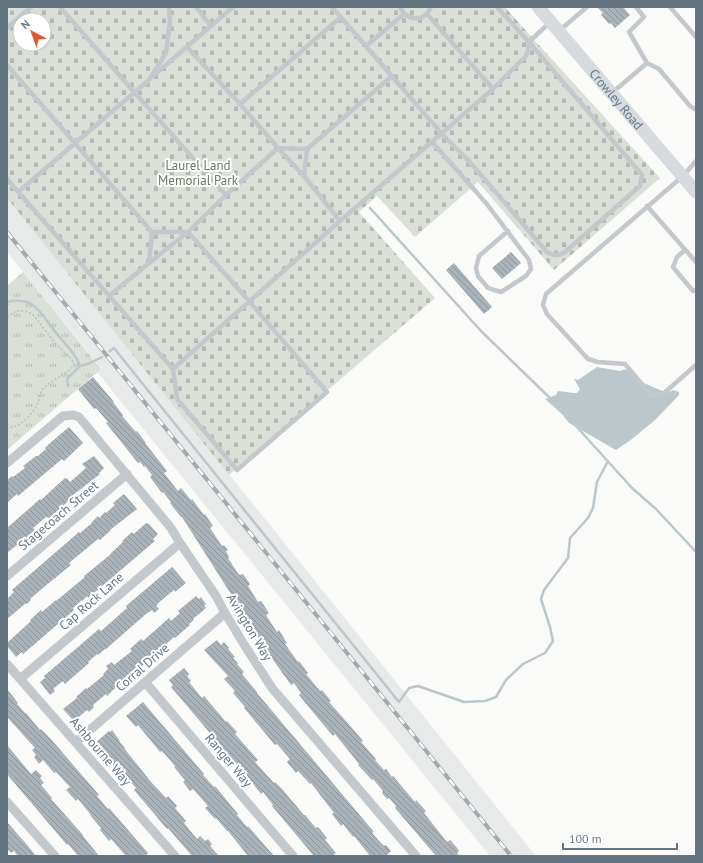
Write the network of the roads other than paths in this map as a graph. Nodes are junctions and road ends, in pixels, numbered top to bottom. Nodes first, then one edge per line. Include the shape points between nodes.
1 (30, 7) edge
2 (60, 7) edge
3 (169, 7) edge
4 (196, 7) edge
5 (233, 7) edge
6 (332, 7) edge
7 (400, 7) edge
8 (432, 7) edge
9 (498, 7) edge
10 (588, 7) edge
11 (636, 7) edge
12 (670, 7) edge
13 (404, 14) junction
14 (426, 14) junction
15 (340, 17) junction
16 (547, 17) edge
17 (211, 26) junction
18 (7, 28) edge
19 (696, 38) edge
20 (529, 42) junction
21 (366, 46) junction
22 (187, 47) junction
23 (648, 63) junction
24 (7, 65) edge
25 (392, 76) junction
26 (149, 80) junction
27 (493, 89) junction
28 (134, 92) junction
29 (612, 93) junction
30 (240, 104) junction
31 (696, 110) edge
32 (442, 134) junction
33 (432, 142) junction
34 (75, 144) junction
35 (278, 148) junction
36 (308, 149) junction
37 (696, 161) edge
38 (304, 176) junction
39 (683, 176) junction
40 (7, 179) edge
41 (18, 192) junction
42 (696, 192) edge
43 (226, 195) junction
44 (647, 206) junction
45 (340, 221) junction
46 (508, 231) junction
47 (152, 232) junction
48 (188, 232) junction
49 (685, 250) junction
50 (696, 262) edge
51 (149, 263) junction
52 (696, 290) edge
53 (109, 296) junction
54 (249, 301) junction
55 (696, 364) edge
56 (173, 369) junction
57 (7, 464) edge
58 (126, 474) junction
59 (180, 543) junction
60 (7, 576) edge
61 (225, 613) junction
62 (7, 664) edge
63 (20, 679) junction
64 (145, 682) junction
65 (76, 742) junction
66 (7, 802) edge
67 (412, 855) edge
68 (55, 856) edge
69 (175, 856) edge
70 (293, 856) edge

1 - 18 lane
2 - 28 lane
3 - 26 lane via 166,53
4 - 17 lane
5 - 17 lane
6 - 15 lane
7 - 13 lane
8 - 14 lane
9 - 20 lane
10 - 16 lane
11 - 23 lane via 644,17 629,32
12 - 19 lane
13 - 14 lane via 412,18
13 - 21 lane
14 - 27 lane
15 - 21 lane
15 - 30 lane
16 - 20 lane
16 - 29 main road, Crowley Road
17 - 22 lane
20 - 27 lane via 526,56
20 - 32 lane via 639,170 642,175 640,186 565,252 558,256 552,255
21 - 25 lane
22 - 26 lane
22 - 30 lane
23 - 29 lane
23 - 31 lane via 659,69
24 - 34 lane
25 - 32 lane
25 - 36 lane
26 - 28 lane
27 - 32 lane
28 - 34 lane
28 - 43 lane
29 - 39 main road, Crowley Road
30 - 35 lane
32 - 33 lane
33 - 45 lane
33 - 46 lane
34 - 41 lane
34 - 47 lane
35 - 36 lane
35 - 38 lane
35 - 43 lane
36 - 38 lane
37 - 39 lane
38 - 45 lane
39 - 42 main road, Crowley Road
39 - 44 lane
40 - 41 lane
41 - 53 lane
43 - 48 lane
44 - 49 lane
44 - 55 lane via 546,294 543,305 547,314 588,359 625,364 652,396 663,394
45 - 54 lane
46 - 46 lane via 530,260 531,269 526,276 501,292 488,288 478,276 476,268 479,256
47 - 48 lane
47 - 51 lane
48 - 51 lane
48 - 54 lane
49 - 50 lane
49 - 52 lane via 677,257 673,267
51 - 53 lane
53 - 56 lane
54 - 56 lane
54 - 56 lane via 327,392 237,470 177,399
57 - 58 street, Avington Way via 63,416 73,415 78,417
58 - 59 street, Avington Way via 171,528
58 - 60 street, Stagecoach Street
59 - 61 street, Avington Way
59 - 63 street, Cap Rock Lane
61 - 64 street, Corral Drive
61 - 67 street, Avington Way via 272,688
62 - 63 street, Ashbourne Way
63 - 65 street, Ashbourne Way
64 - 65 street, Corral Drive
64 - 70 street, Ranger Way
65 - 69 street, Ashbourne Way
66 - 68 street

